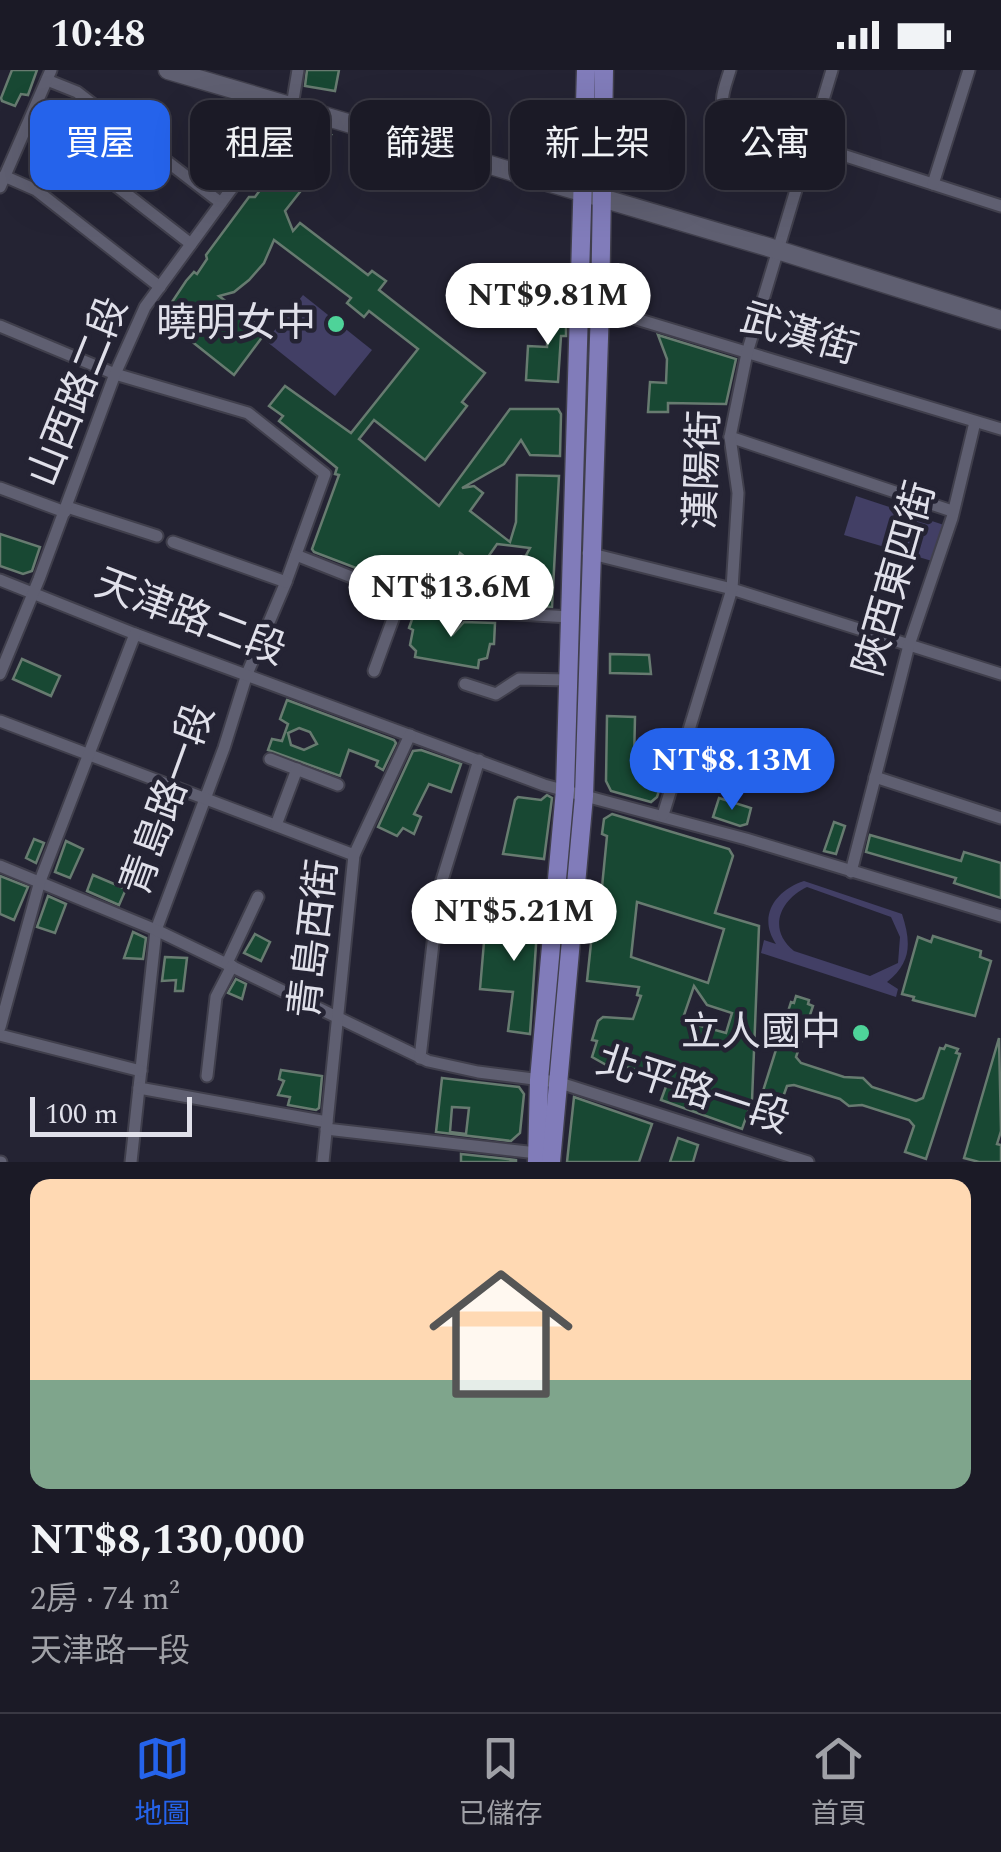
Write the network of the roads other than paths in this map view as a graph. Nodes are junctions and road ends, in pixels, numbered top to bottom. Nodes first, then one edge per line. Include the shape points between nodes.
1 (168, 70) edge
2 (298, 70) edge
3 (586, 70) edge
4 (604, 70) edge
5 (730, 70) edge
6 (832, 70) edge
7 (969, 70) edge
8 (49, 75) edge
9 (271, 100) edge
10 (293, 100) edge
11 (722, 100) edge
12 (823, 100) edge
13 (330, 117) edge
14 (26, 128) junction
15 (845, 156) edge
16 (2, 182) edge
17 (933, 184) junction
18 (231, 190) edge
19 (795, 190) edge
20 (591, 195) junction
21 (221, 203) junction
22 (1001, 206) edge
23 (191, 244) junction
24 (776, 250) junction
25 (160, 286) junction
26 (578, 306) junction
27 (600, 308) junction
28 (1001, 320) edge
29 (1, 330) edge
30 (747, 353) junction
31 (116, 374) junction
32 (976, 422) junction
33 (1001, 429) edge
34 (730, 437) junction
35 (0, 488) edge
36 (66, 509) junction
37 (952, 510) junction
38 (157, 536) dead end
39 (173, 542) dead end
40 (582, 552) junction
41 (296, 555) junction
42 (0, 580) edge
43 (286, 582) junction
44 (732, 589) junction
45 (34, 593) junction
46 (400, 597) junction
47 (570, 617) junction
48 (135, 634) junction
49 (909, 645) junction
50 (374, 671) dead end
51 (0, 674) edge
52 (247, 674) junction
53 (1001, 674) edge
54 (569, 680) junction
55 (465, 684) dead end
56 (0, 720) edge
57 (410, 735) junction
58 (90, 755) junction
59 (270, 759) dead end
60 (479, 760) junction
61 (297, 769) junction
62 (875, 777) junction
63 (338, 785) dead end
64 (564, 790) junction
65 (584, 796) junction
66 (205, 798) junction
67 (664, 815) junction
68 (1001, 818) edge
69 (276, 825) junction
70 (354, 855) junction
71 (0, 866) edge
72 (851, 872) junction
73 (40, 881) junction
74 (258, 898) dead end
75 (1001, 916) edge
76 (156, 930) junction
77 (229, 965) junction
78 (337, 1019) junction
79 (0, 1031) edge
80 (420, 1058) junction
81 (141, 1071) junction
82 (207, 1076) dead end
83 (548, 1081) junction
84 (138, 1088) junction
85 (326, 1126) junction
86 (542, 1159) edge
87 (131, 1162) edge
88 (323, 1162) edge
89 (808, 1162) edge

1 - 9 street
2 - 10 street
3 - 20 main road
4 - 20 main road
5 - 11 street
6 - 12 street, 漢陽街
7 - 17 street
8 - 14 street
8 - 21 street
13 - 20 street
14 - 16 street
14 - 23 street via 56,139
15 - 17 street
16 - 25 street via 36,190
17 - 22 street
18 - 21 street, 山西路二段
19 - 24 street, 漢陽街
20 - 24 street
20 - 26 main road
20 - 27 main road
21 - 23 street, 山西路二段
23 - 25 street, 山西路二段
24 - 28 street
24 - 30 street, 漢陽街
25 - 31 street, 山西路二段
26 - 27 street, 武漢街
26 - 40 main road
27 - 30 street, 武漢街
27 - 40 main road
29 - 31 street
30 - 32 street, 武漢街
30 - 34 street, 漢陽街
31 - 36 street, 山西路二段
31 - 41 street, 青島路一段 via 248,413 326,474
32 - 33 street, 武漢街
32 - 37 street, 陜西東四街
34 - 37 street
34 - 44 street, 漢陽街 via 738,493
35 - 36 street
36 - 38 street
36 - 45 street, 山西路二段
37 - 49 street, 陜西東四街
39 - 43 street
40 - 44 street
40 - 47 main road
40 - 65 main road
41 - 43 street, 青島路一段
41 - 46 street
42 - 45 street, 天津路二段
43 - 52 street, 青島路一段
44 - 49 street
44 - 67 street, 漢陽街
45 - 48 street, 天津路二段
45 - 51 street, 山西路二段
46 - 47 street via 450,610
46 - 50 street
47 - 54 main road
48 - 52 street, 天津路二段
48 - 58 street
49 - 53 street
49 - 62 street, 陜西東四街
52 - 57 street, 天津路二段
52 - 66 street, 青島路一段
54 - 55 street via 519,679 496,694
54 - 64 main road
56 - 58 street
57 - 60 street, 天津路二段
57 - 70 street, 青島西街
58 - 66 street
58 - 73 street
59 - 61 street
60 - 64 street, 天津路二段
60 - 80 street via 439,890
61 - 63 street
61 - 69 street
62 - 68 street
62 - 72 street, 陜西東四街
64 - 65 street, 天津路二段
64 - 83 main road
65 - 67 street, 天津路二段
65 - 83 main road
66 - 69 street
66 - 76 street, 青島路一段
67 - 72 street, 天津路二段
69 - 70 street
70 - 78 street, 青島西街
71 - 73 street, 北平路一段
72 - 75 street, 天津路二段
73 - 76 street, 北平路一段
73 - 79 street
74 - 77 street
76 - 77 street, 北平路一段
76 - 81 street, 青島路一段
77 - 78 street, 北平路一段
77 - 82 street via 216,997
78 - 80 street, 北平路一段
78 - 85 street, 青島西街
79 - 81 street
80 - 83 street, 北平路一段
81 - 84 street, 青島路一段
83 - 86 main road
83 - 89 street, 北平路一段
84 - 85 street
84 - 87 street, 青島路一段
85 - 86 street
85 - 88 street, 青島西街

